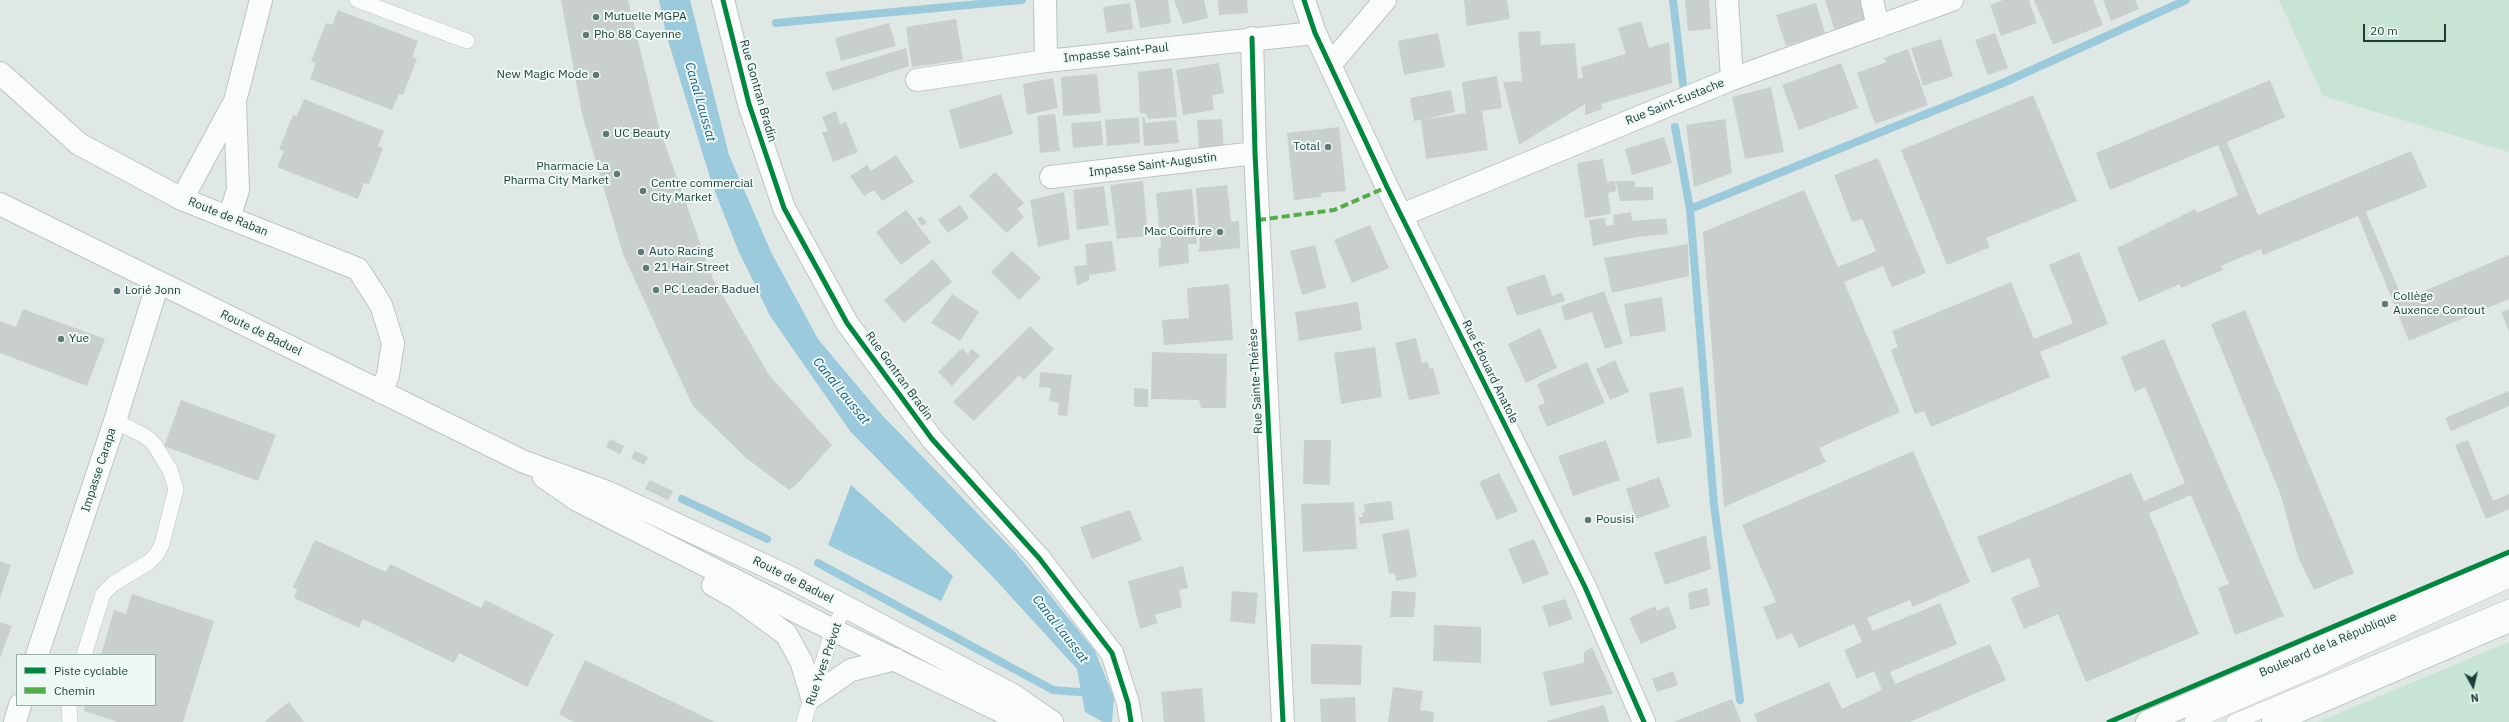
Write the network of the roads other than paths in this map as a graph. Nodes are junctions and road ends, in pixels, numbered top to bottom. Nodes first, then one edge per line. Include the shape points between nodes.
1 (261, 0) edge
2 (357, 0) edge
3 (723, 0) edge
4 (1045, 0) edge
5 (1304, 0) edge
6 (1385, 0) edge
7 (1727, 0) edge
8 (1872, 0) edge
9 (1952, 0) edge
10 (1878, 27) junction
11 (1315, 33) junction
12 (1252, 38) junction
13 (467, 41) dead end
14 (1046, 61) junction
15 (1330, 65) junction
16 (0, 73) edge
17 (1732, 79) junction
18 (917, 80) dead end
19 (235, 101) junction
20 (1254, 153) junction
21 (1051, 177) dead end
22 (182, 199) junction
23 (0, 204) edge
24 (1402, 215) junction
25 (229, 218) junction
26 (158, 283) junction
27 (381, 392) junction
28 (115, 421) junction
29 (522, 461) junction
30 (577, 500) junction
31 (2509, 566) edge
32 (2509, 580) edge
33 (845, 606) junction
34 (2509, 607) edge
35 (2509, 621) edge
36 (833, 630) junction
37 (37, 654) edge
38 (84, 654) edge
39 (895, 659) junction
40 (812, 697) junction
41 (20, 706) edge
42 (69, 706) edge
43 (15, 722) edge
44 (70, 722) edge
45 (804, 722) edge
46 (1032, 722) edge
47 (1052, 722) edge
48 (1131, 722) edge
49 (1283, 722) edge
50 (1644, 722) edge
51 (2147, 722) edge
52 (2192, 722) edge
53 (2234, 722) edge
54 (2273, 722) edge

1 - 19 street
2 - 13 lane
3 - 48 street, Rue Gontran Bradin via 749,104 784,208 847,323 932,439 1039,558 1112,652 1128,703
4 - 14 street
5 - 11 street, Rue Édouard Anatole
6 - 15 street
7 - 17 street
8 - 10 street
9 - 10 street, Rue Saint-Eustache
10 - 17 street, Rue Saint-Eustache
11 - 12 street, Impasse Saint-Paul
11 - 15 street, Rue Édouard Anatole
12 - 14 street, Impasse Saint-Paul
12 - 20 street, Rue Sainte-Thérèse
14 - 18 street, Impasse Saint-Paul
15 - 24 street, Rue Édouard Anatole
16 - 22 street, Route de Raban via 79,144
17 - 24 street, Rue Saint-Eustache
19 - 22 street
19 - 25 street via 238,190
20 - 21 street, Impasse Saint-Augustin
20 - 49 street, Rue Sainte-Thérèse
22 - 25 street, Route de Raban
23 - 26 street, Route de Baduel
24 - 50 street, Rue Édouard Anatole via 1585,587
25 - 27 street, Route de Raban via 358,269 381,305 393,343 388,375
26 - 27 street, Route de Baduel
26 - 28 street, Impasse Carapa
27 - 29 street, Route de Baduel
28 - 37 street, Impasse Carapa
28 - 38 lane via 145,436 154,444 170,470 176,489 157,554 149,562 113,584 103,594
29 - 30 street, Route de Baduel
29 - 33 street, Route de Baduel via 607,492 770,567
30 - 36 street, Route de Baduel
30 - 40 street via 633,544 738,599 786,634 800,661
31 - 51 street, Boulevard de la République
32 - 52 lane via 2324,666
33 - 36 lane, Rue Yves Prévot
33 - 47 street, Route de Baduel via 1013,695
34 - 53 lane
35 - 54 street
36 - 39 street, Route de Baduel
36 - 40 lane, Rue Yves Prévot
39 - 40 street via 851,670
39 - 46 street, Route de Baduel via 1009,715
40 - 45 lane, Rue Yves Prévot
41 - 43 street
42 - 44 lane

